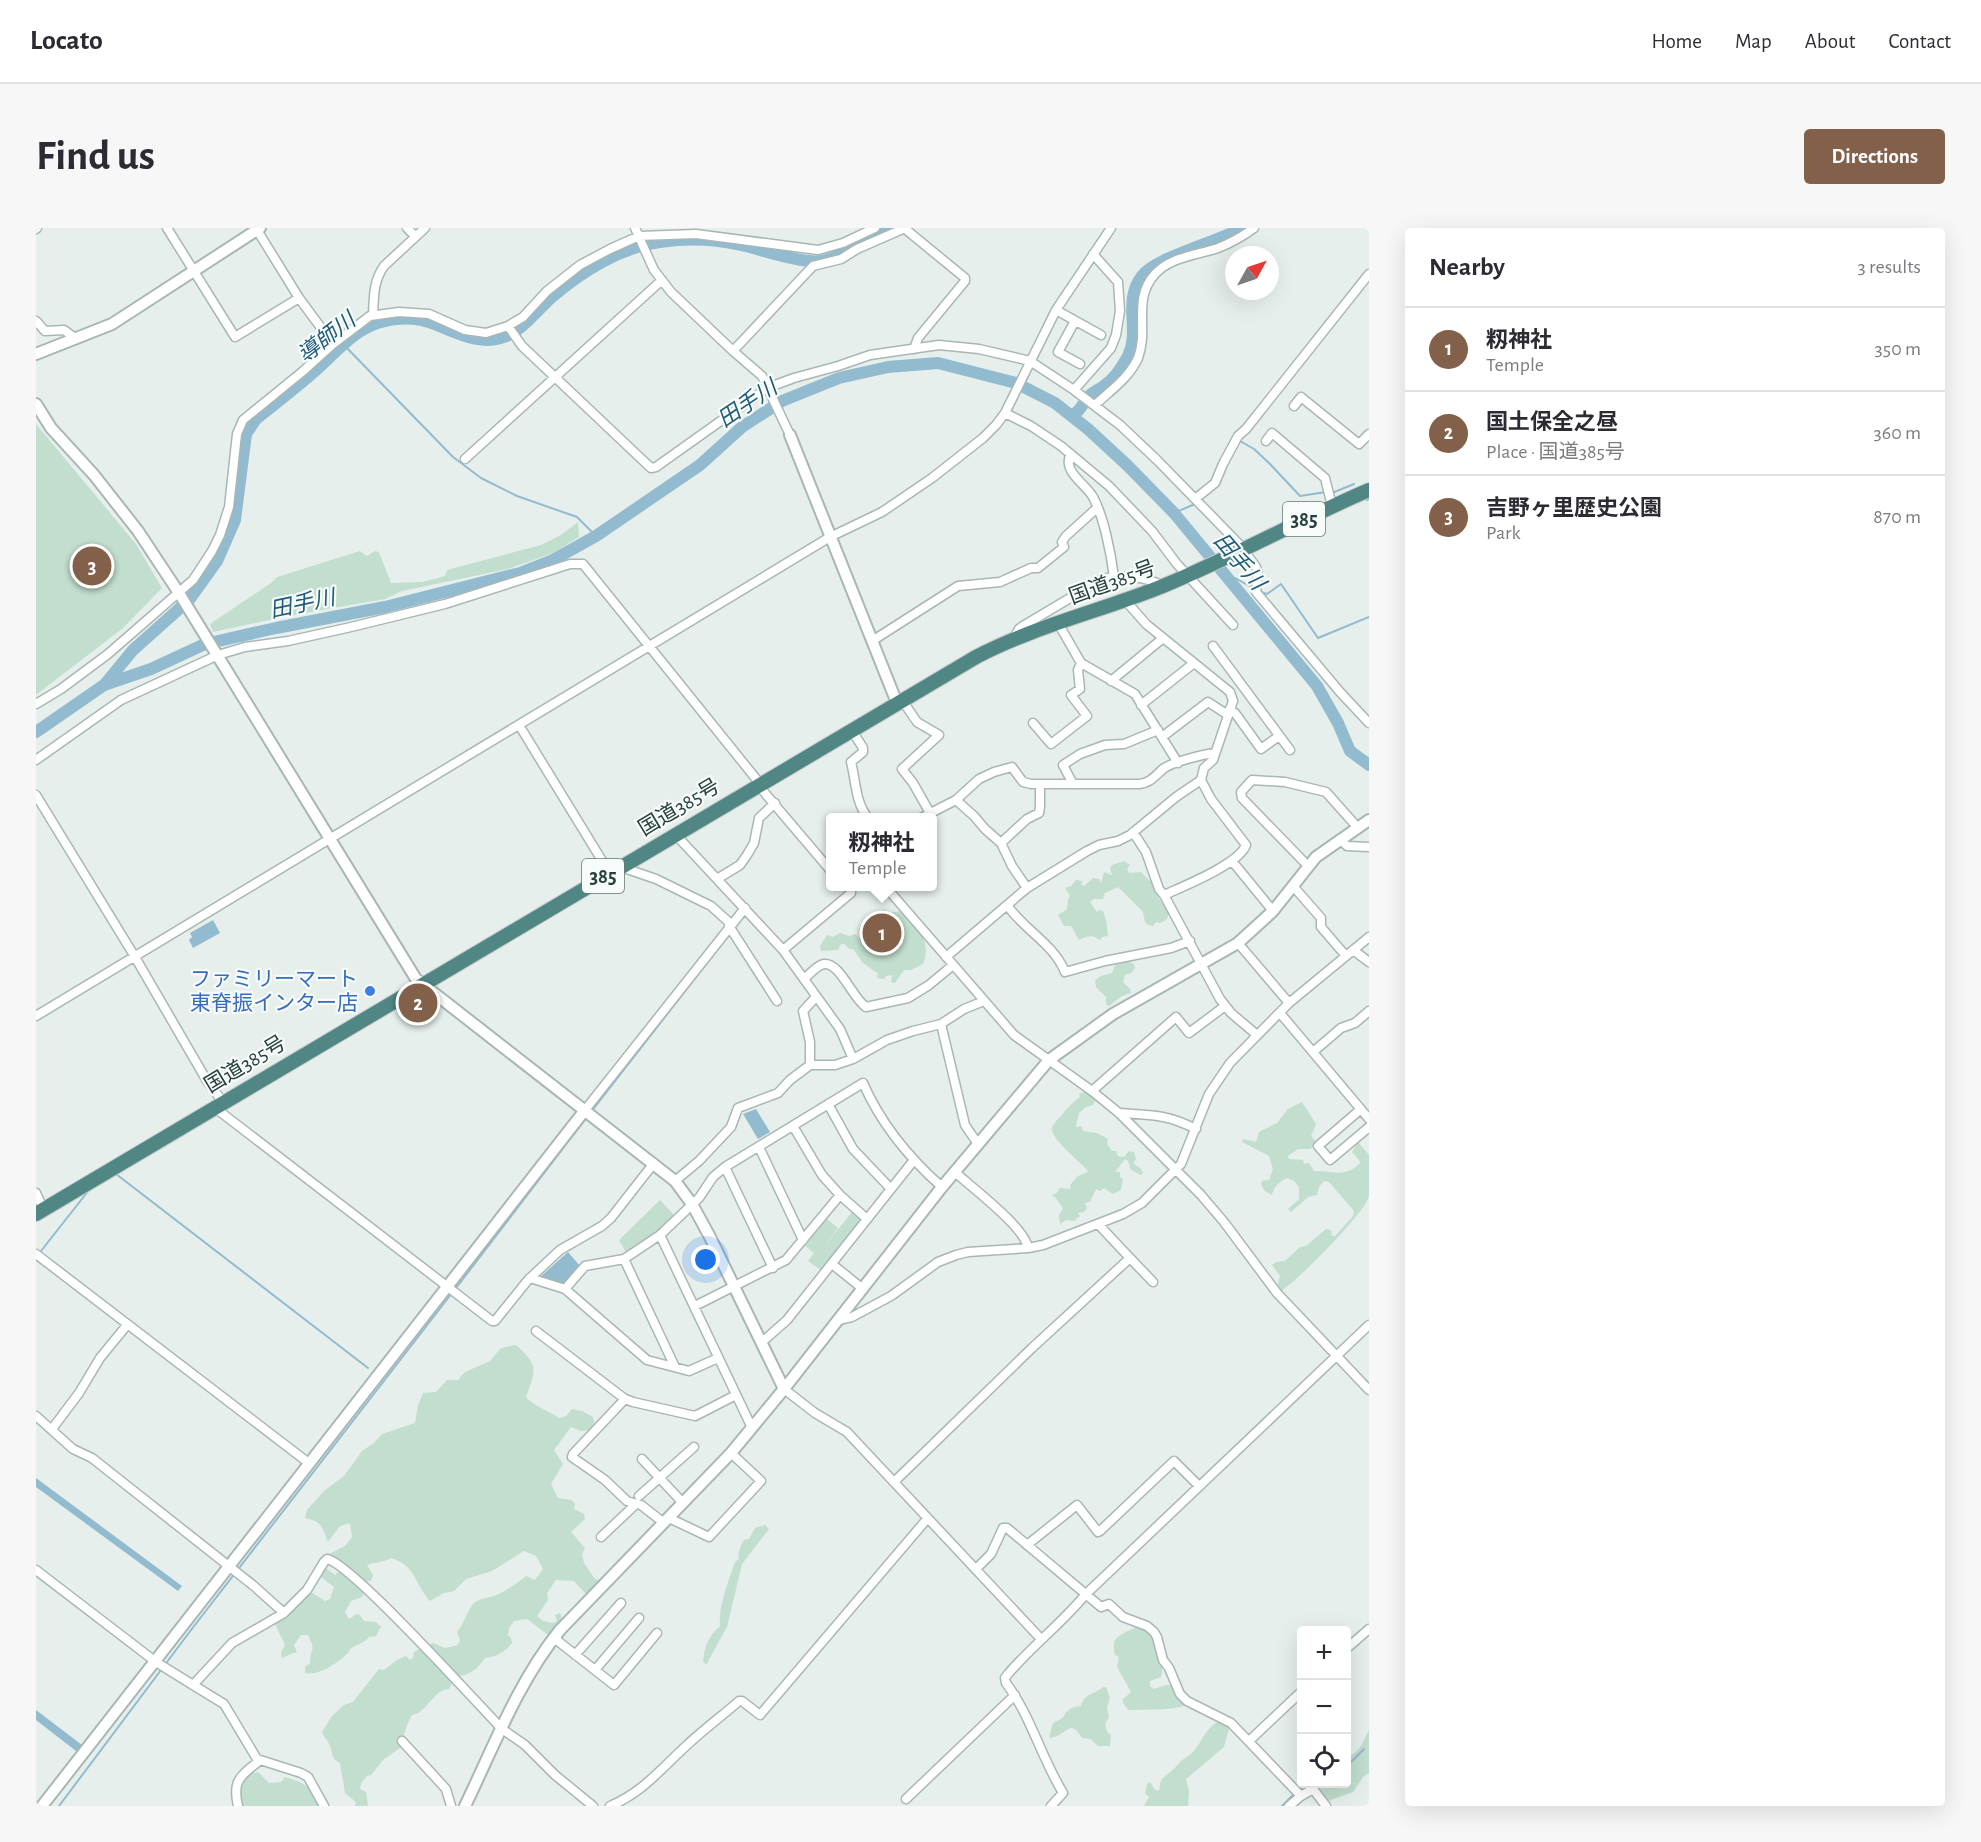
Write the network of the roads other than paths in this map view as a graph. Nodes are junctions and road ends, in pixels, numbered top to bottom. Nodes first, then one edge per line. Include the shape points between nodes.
1 (167, 228) edge
2 (407, 228) edge
3 (425, 228) edge
4 (704, 228) edge
5 (875, 228) edge
6 (905, 228) edge
7 (1111, 228) edge
8 (1254, 228) edge
9 (259, 229) edge
10 (637, 232) edge
11 (696, 234) junction
12 (415, 236) junction
13 (1092, 254) junction
14 (193, 270) junction
15 (1369, 274) edge
16 (662, 280) junction
17 (299, 298) junction
18 (1056, 310) junction
19 (373, 315) junction
20 (36, 321) edge
21 (1075, 321) junction
22 (508, 326) junction
23 (1101, 335) dead end
24 (75, 338) junction
25 (333, 344) junction
26 (914, 349) junction
27 (733, 351) junction
28 (36, 354) edge
29 (1028, 363) junction
30 (1080, 364) dead end
31 (556, 377) junction
32 (767, 388) junction
33 (1078, 393) junction
34 (36, 404) edge
35 (1095, 405) junction
36 (1294, 406) dead end
37 (1005, 411) junction
38 (1369, 434) edge
39 (790, 435) joint
40 (1266, 441) dead end
41 (1071, 454) junction
42 (465, 459) dead end
43 (1369, 490) edge
44 (1329, 496) junction
45 (1195, 499) junction
46 (1097, 508) junction
47 (830, 537) junction
48 (1241, 550) junction
49 (1188, 576) junction
50 (1114, 577) junction
51 (1163, 586) junction
52 (179, 593) junction
53 (1125, 600) junction
54 (1058, 623) junction
55 (1233, 625) dead end
56 (1014, 639) junction
57 (1162, 639) junction
58 (872, 641) junction
59 (649, 646) junction
60 (1214, 646) dead end
61 (218, 655) junction
62 (1081, 663) junction
63 (1194, 663) junction
64 (1111, 681) junction
65 (1244, 687) junction
66 (1232, 696) junction
67 (899, 701) junction
68 (36, 704) edge
69 (1141, 705) junction
70 (1228, 712) junction
71 (1033, 723) dead end
72 (1369, 723) edge
73 (519, 725) junction
74 (851, 729) junction
75 (1160, 733) junction
76 (1279, 736) junction
77 (1290, 750) dead end
78 (1214, 756) junction
79 (36, 760) edge
80 (1178, 763) junction
81 (1201, 780) junction
82 (1040, 784) junction
83 (1073, 784) junction
84 (758, 785) junction
85 (36, 795) edge
86 (956, 800) junction
87 (775, 803) junction
88 (864, 813) edge
89 (930, 813) joint
90 (1369, 820) edge
91 (1358, 828) junction
92 (1133, 832) junction
93 (675, 834) junction
94 (329, 839) junction
95 (1340, 839) junction
96 (1001, 843) junction
97 (1369, 846) edge
98 (1232, 861) junction
99 (826, 864) edge
100 (1308, 866) junction
101 (614, 870) junction
102 (717, 879) junction
103 (1293, 886) junction
104 (1027, 888) junction
105 (850, 891) edge
106 (889, 891) edge
107 (1164, 896) junction
108 (1007, 905) junction
109 (745, 908) junction
110 (1273, 911) junction
111 (730, 925) junction
112 (1369, 937) edge
113 (1190, 941) junction
114 (1238, 943) junction
115 (783, 950) junction
116 (1353, 950) junction
117 (1346, 956) junction
118 (135, 957) junction
119 (946, 957) junction
120 (1369, 962) edge
121 (1202, 964) junction
122 (953, 965) junction
123 (805, 978) junction
124 (423, 984) junction
125 (816, 997) junction
126 (777, 1001) dead end
127 (984, 1001) junction
128 (1289, 1003) junction
129 (1225, 1006) junction
130 (1369, 1011) edge
131 (1280, 1013) junction
132 (36, 1016) edge
133 (942, 1024) junction
134 (1257, 1035) junction
135 (1313, 1052) junction
136 (853, 1059) junction
137 (1049, 1060) junction
138 (810, 1065) junction
139 (1092, 1091) junction
140 (828, 1104) junction
141 (218, 1105) junction
142 (1361, 1109) junction
143 (585, 1110) junction
144 (1119, 1113) junction
145 (1369, 1119) edge
146 (793, 1126) junction
147 (1369, 1127) edge
148 (1196, 1129) junction
149 (978, 1144) junction
150 (759, 1147) junction
151 (914, 1160) junction
152 (654, 1163) junction
153 (725, 1167) junction
154 (1176, 1171) junction
155 (955, 1172) junction
156 (675, 1181) junction
157 (942, 1187) junction
158 (891, 1189) junction
159 (36, 1193) edge
160 (840, 1195) junction
161 (693, 1204) junction
162 (41, 1211) edge
163 (867, 1219) junction
164 (1098, 1224) junction
165 (660, 1235) junction
166 (803, 1240) junction
167 (1028, 1248) junction
168 (36, 1254) edge
169 (1130, 1258) junction
170 (624, 1259) junction
171 (832, 1264) junction
172 (773, 1268) junction
173 (530, 1278) junction
174 (1153, 1282) dead end
175 (447, 1287) junction
176 (734, 1287) junction
177 (565, 1289) junction
178 (863, 1289) junction
179 (695, 1306) junction
180 (838, 1320) junction
181 (1369, 1325) edge
182 (127, 1326) junction
183 (536, 1331) dead end
184 (761, 1343) junction
185 (1337, 1356) junction
186 (718, 1358) junction
187 (675, 1367) junction
188 (784, 1389) junction
189 (1369, 1390) edge
190 (736, 1395) junction
191 (625, 1399) junction
192 (36, 1416) edge
193 (752, 1428) junction
194 (52, 1429) junction
195 (694, 1447) dead end
196 (731, 1453) junction
197 (642, 1459) dead end
198 (310, 1464) junction
199 (659, 1478) junction
200 (894, 1482) junction
201 (1199, 1486) junction
202 (638, 1500) junction
203 (683, 1503) junction
204 (927, 1519) junction
205 (666, 1521) junction
206 (601, 1537) dead end
207 (1027, 1545) junction
208 (230, 1567) junction
209 (976, 1569) junction
210 (36, 1570) edge
211 (1086, 1594) junction
212 (621, 1603) dead end
213 (284, 1613) junction
214 (639, 1618) dead end
215 (1369, 1629) edge
216 (657, 1633) dead end
217 (554, 1638) junction
218 (1041, 1639) junction
219 (1351, 1645) edge
220 (575, 1655) junction
221 (156, 1662) junction
222 (595, 1670) junction
223 (193, 1685) junction
224 (1015, 1695) junction
225 (1297, 1696) edge
226 (502, 1729) junction
227 (402, 1741) dead end
228 (1249, 1741) junction
229 (259, 1761) junction
230 (1301, 1796) junction
231 (906, 1799) dead end
232 (42, 1806) edge
233 (238, 1806) edge
234 (324, 1806) edge
235 (451, 1806) edge
236 (465, 1806) edge
237 (593, 1806) edge
238 (610, 1806) edge
239 (1051, 1806) edge
240 (1289, 1806) edge
241 (1326, 1806) edge

1 - 14 street
2 - 12 street
3 - 12 street
4 - 11 street
5 - 11 street via 818,250
6 - 26 street via 965,278
6 - 27 street via 841,259 813,266
7 - 13 street
8 - 35 street via 1220,247 1171,263 1155,274 1142,299 1138,357 1122,382
9 - 14 street
9 - 17 street
10 - 11 street
10 - 16 street
10 - 22 street via 580,265
12 - 19 street via 379,273
13 - 18 street
13 - 33 street via 1118,282 1120,311 1111,348
14 - 17 street via 235,337
14 - 24 street via 112,324
15 - 45 street via 1238,436 1215,483
16 - 27 street
16 - 31 street
17 - 25 street
18 - 21 street
18 - 29 street
19 - 22 street via 429,314 486,333
19 - 25 street
20 - 24 street via 45,331 64,330
21 - 23 street
21 - 30 street via 1058,352
22 - 31 street via 517,341
24 - 28 street
25 - 52 street via 243,420 237,434 229,507 219,536 203,566
26 - 29 street via 939,345 979,349
26 - 32 street via 870,355
27 - 32 street via 762,376
29 - 33 street
29 - 37 street
31 - 32 street via 651,468
31 - 42 street
32 - 39 street
33 - 35 street
34 - 52 street via 51,428 138,531
35 - 45 street
36 - 38 street via 1301,397 1359,444
37 - 41 street
37 - 47 street via 983,438 932,478 882,512
39 - 47 street
40 - 44 street via 1272,434 1325,478
41 - 46 street via 1070,469 1092,495
41 - 49 street via 1131,508
43 - 44 highway, 国道385号 / 385
44 - 48 highway, 国道385号 / 385
45 - 48 street
46 - 50 street
46 - 58 street via 1066,536 1064,547 1038,568 1000,582 958,586
47 - 58 street
47 - 59 street
48 - 49 highway, 国道385号 / 385
48 - 72 street via 1256,567 1256,592
49 - 51 highway, 国道385号 / 385
49 - 55 street
50 - 51 street via 1147,578
50 - 56 street via 1102,579 1023,626
51 - 53 highway, 国道385号 / 385
52 - 61 street
52 - 68 street via 96,664
53 - 54 highway, 国道385号 / 385
53 - 57 street
54 - 56 highway, 国道385号 / 385
54 - 62 street
56 - 67 highway, 国道385号 / 385
57 - 63 street
57 - 64 street
58 - 67 street
59 - 61 street via 583,564 570,564 445,604
59 - 73 street
59 - 84 street
60 - 65 street
61 - 79 street via 121,700
61 - 94 street
62 - 64 street
62 - 71 street via 1080,689 1071,695 1087,716 1051,744
63 - 66 street
63 - 69 street
64 - 69 street via 1134,694
65 - 66 street
65 - 76 street
66 - 70 street
67 - 74 highway, 国道385号 / 385
67 - 89 street via 917,722 939,735 902,769
69 - 75 street
70 - 75 street via 1208,702
70 - 76 street via 1235,713 1261,749
70 - 78 street
73 - 94 street
73 - 101 street
74 - 84 highway, 国道385号 / 385
74 - 88 street via 863,748 851,762
75 - 80 street
75 - 83 street via 1080,754 1064,765
76 - 77 street
78 - 80 street
78 - 81 street via 1204,768
80 - 83 street via 1145,783
81 - 92 street
81 - 98 street via 1246,845
82 - 83 street
82 - 86 street via 1023,782 1012,767 979,779
82 - 96 street via 1039,813
84 - 87 street
84 - 93 highway, 国道385号 / 385
85 - 118 street
86 - 89 street
86 - 96 street
87 - 99 street
87 - 102 street via 759,818 754,843 740,865
90 - 91 street
91 - 95 street
91 - 100 street via 1326,792 1285,782 1252,780 1241,792 1242,798
92 - 104 street via 1087,851
92 - 107 street
93 - 101 highway, 国道385号 / 385
93 - 102 street
94 - 118 street
94 - 124 street via 407,967
95 - 97 street via 1347,846
95 - 100 street
96 - 104 street
98 - 107 street
98 - 110 street
100 - 103 street
101 - 111 street via 656,879 711,906
101 - 124 highway, 国道385号 / 385
102 - 109 street
103 - 110 street
103 - 117 street via 1321,918 1321,927
104 - 108 street
105 - 115 street
106 - 119 street
107 - 113 street
108 - 113 street via 1051,949 1065,972
108 - 119 street
109 - 111 street
109 - 115 street
110 - 114 street
111 - 126 street
111 - 143 street
112 - 116 street
113 - 121 street
114 - 121 street
114 - 128 street
115 - 123 street
116 - 117 street
116 - 120 street
117 - 128 street
118 - 132 street
118 - 141 street
119 - 122 street
121 - 129 street
121 - 137 street via 1113,1014
122 - 123 street via 908,998 866,1007 830,965 817,967
122 - 127 street
123 - 125 street
124 - 141 highway, 国道385号 / 385
124 - 143 street
125 - 136 street via 840,1029
125 - 138 street via 803,1011
127 - 133 street
127 - 137 street via 1014,1035
128 - 131 street
129 - 134 street
129 - 139 street via 1189,1033 1176,1017
130 - 135 street
131 - 134 street
131 - 135 street
133 - 136 street via 887,1040
133 - 149 street via 965,1125
134 - 148 street via 1220,1076
135 - 142 street
136 - 138 street via 835,1065
137 - 139 street
137 - 149 street
138 - 156 street via 778,1093 738,1108 730,1127
139 - 144 street
140 - 146 street
140 - 151 street via 863,1083 878,1113
140 - 158 street via 854,1149
141 - 162 highway, 国道385号 / 385
141 - 175 street
142 - 145 street
142 - 147 street via 1318,1146 1330,1160
143 - 152 street
143 - 175 street
144 - 148 street via 1162,1116
144 - 154 street
146 - 150 street
146 - 160 street via 816,1166
148 - 154 street
149 - 155 street
150 - 153 street
150 - 166 street
151 - 157 street
151 - 158 street
152 - 156 street
152 - 173 street via 611,1218 560,1250
153 - 161 street
153 - 172 street
154 - 164 street via 1133,1210
154 - 185 street via 1224,1221 1277,1293
155 - 157 street
155 - 167 street via 1015,1226
156 - 161 street
157 - 178 street
158 - 163 street
159 - 162 street
160 - 163 street
160 - 166 street
161 - 165 street
161 - 176 street
163 - 171 street
164 - 167 street
164 - 169 street
165 - 170 street
165 - 179 street
166 - 172 street via 792,1255
167 - 180 street via 956,1255 938,1262 891,1296 852,1317
168 - 182 street
169 - 174 street
169 - 200 street
170 - 177 street via 585,1266
170 - 187 street
171 - 178 street
171 - 184 street via 788,1320
172 - 176 street
173 - 175 street via 495,1321
173 - 177 street
175 - 198 street
176 - 179 street
176 - 184 street
177 - 187 street via 647,1360
178 - 180 street
179 - 186 street
180 - 188 street
181 - 185 street
182 - 194 street
182 - 198 street
183 - 191 street
184 - 188 street
185 - 189 street
185 - 201 street
186 - 187 street via 695,1370
186 - 190 street
188 - 193 street
188 - 200 street via 847,1432
190 - 191 street via 695,1416
190 - 193 street
191 - 202 street via 572,1457 627,1501
192 - 194 street
193 - 196 street
194 - 208 street
195 - 199 street
196 - 203 street
196 - 205 street via 761,1481 709,1537
197 - 199 street
198 - 208 street
199 - 202 street
199 - 203 street
200 - 204 street
201 - 207 street via 1174,1461 1100,1531 1077,1505
201 - 211 street
202 - 205 street
202 - 206 street
203 - 205 street
204 - 209 street
204 - 238 street via 760,1715 739,1701 661,1772 632,1795
205 - 217 street
207 - 209 street via 1004,1527 991,1554
207 - 211 street
208 - 213 street
208 - 221 street
209 - 218 street
210 - 221 street
211 - 218 street
211 - 228 street via 1101,1607 1109,1604 1123,1617 1154,1632 1180,1694 1198,1708 1231,1723
212 - 220 street
213 - 223 street via 232,1643
213 - 226 street via 307,1590 324,1562 331,1559 380,1600
214 - 222 street
215 - 219 street
216 - 222 street via 614,1685
217 - 220 street
217 - 226 street via 531,1670
218 - 224 street via 1005,1678
220 - 222 street
221 - 223 street
221 - 232 street
223 - 229 street via 224,1704
224 - 231 street
224 - 239 street via 1063,1793
225 - 228 street
226 - 236 street
226 - 237 street
227 - 235 street via 446,1789
228 - 230 street
229 - 233 street via 239,1778
229 - 234 street via 308,1777
230 - 240 street
230 - 241 street via 1313,1789

